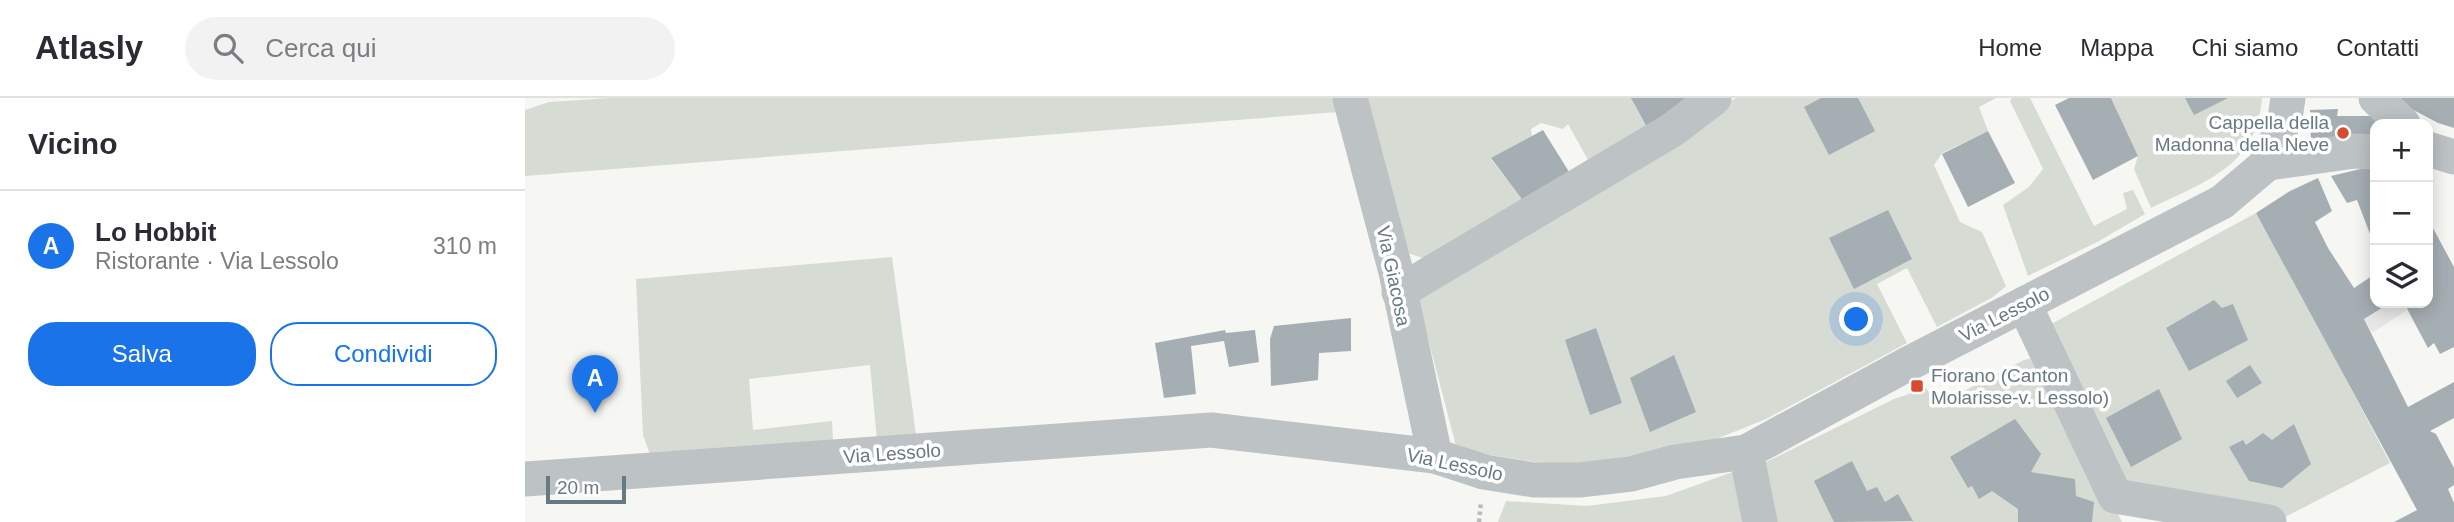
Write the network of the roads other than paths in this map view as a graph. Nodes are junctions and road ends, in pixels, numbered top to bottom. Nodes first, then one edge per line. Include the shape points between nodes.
1 (1350, 98) edge
2 (1714, 98) edge
3 (2288, 98) edge
4 (2376, 98) edge
5 (2398, 119) edge
6 (2433, 151) edge
7 (2370, 152) edge
8 (2454, 157) edge
9 (2268, 163) junction
10 (1399, 292) junction
11 (2024, 304) junction
12 (1746, 452) junction
13 (1435, 456) junction
14 (525, 479) edge
15 (2121, 509) edge
16 (1760, 522) edge
17 (2269, 522) edge

1 - 10 street, Via Giacosa
2 - 10 street via 1672,130
3 - 9 street
4 - 5 street
6 - 8 street
7 - 9 street
9 - 11 street, Via Lessolo via 2223,202
10 - 13 street, Via Giacosa
11 - 12 street, Via Lessolo
11 - 15 street
12 - 13 street, Via Lessolo via 1579,480 1497,474
12 - 16 street
13 - 14 street, Via Lessolo via 1212,430
15 - 17 street

